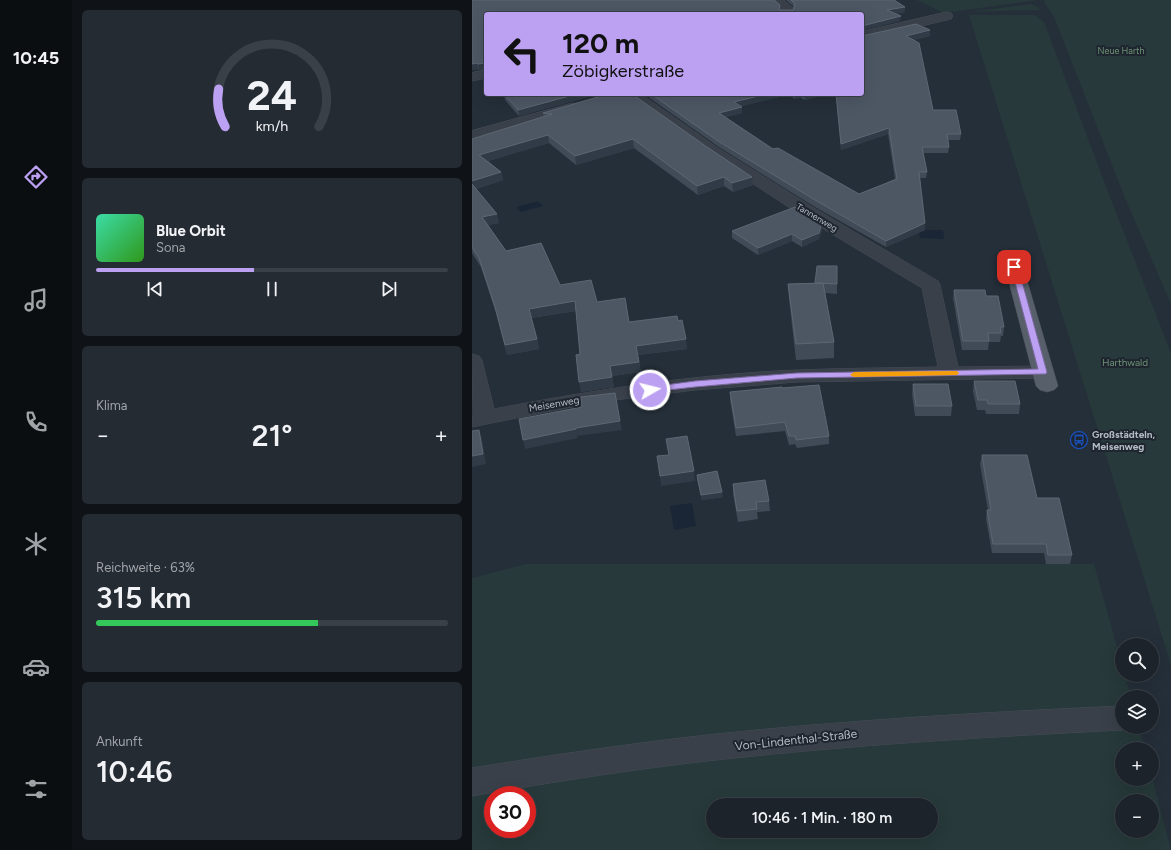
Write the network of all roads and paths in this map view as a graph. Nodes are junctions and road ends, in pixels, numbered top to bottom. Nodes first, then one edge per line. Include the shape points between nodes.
1 (777, 0) edge
2 (787, 12) edge
3 (947, 16) dead end
4 (864, 36) edge
5 (484, 74) edge
6 (472, 77) edge
7 (635, 96) edge
8 (590, 102) edge
9 (472, 136) edge
10 (1014, 267) dead end
11 (472, 360) edge
12 (949, 373) junction
13 (1045, 379) joint
14 (478, 418) edge
15 (1115, 718) edge
16 (472, 782) edge

1 - 2 street via 788,9
3 - 4 street
5 - 6 street
7 - 12 street, Tannenweg via 713,151 808,212 931,285
8 - 9 street
10 - 13 main road
11 - 14 street
12 - 13 street, Meisenweg
12 - 14 street, Meisenweg via 797,376 695,384 591,397
15 - 16 street, Von-Lindenthal-Straße via 938,728 744,745 623,759

